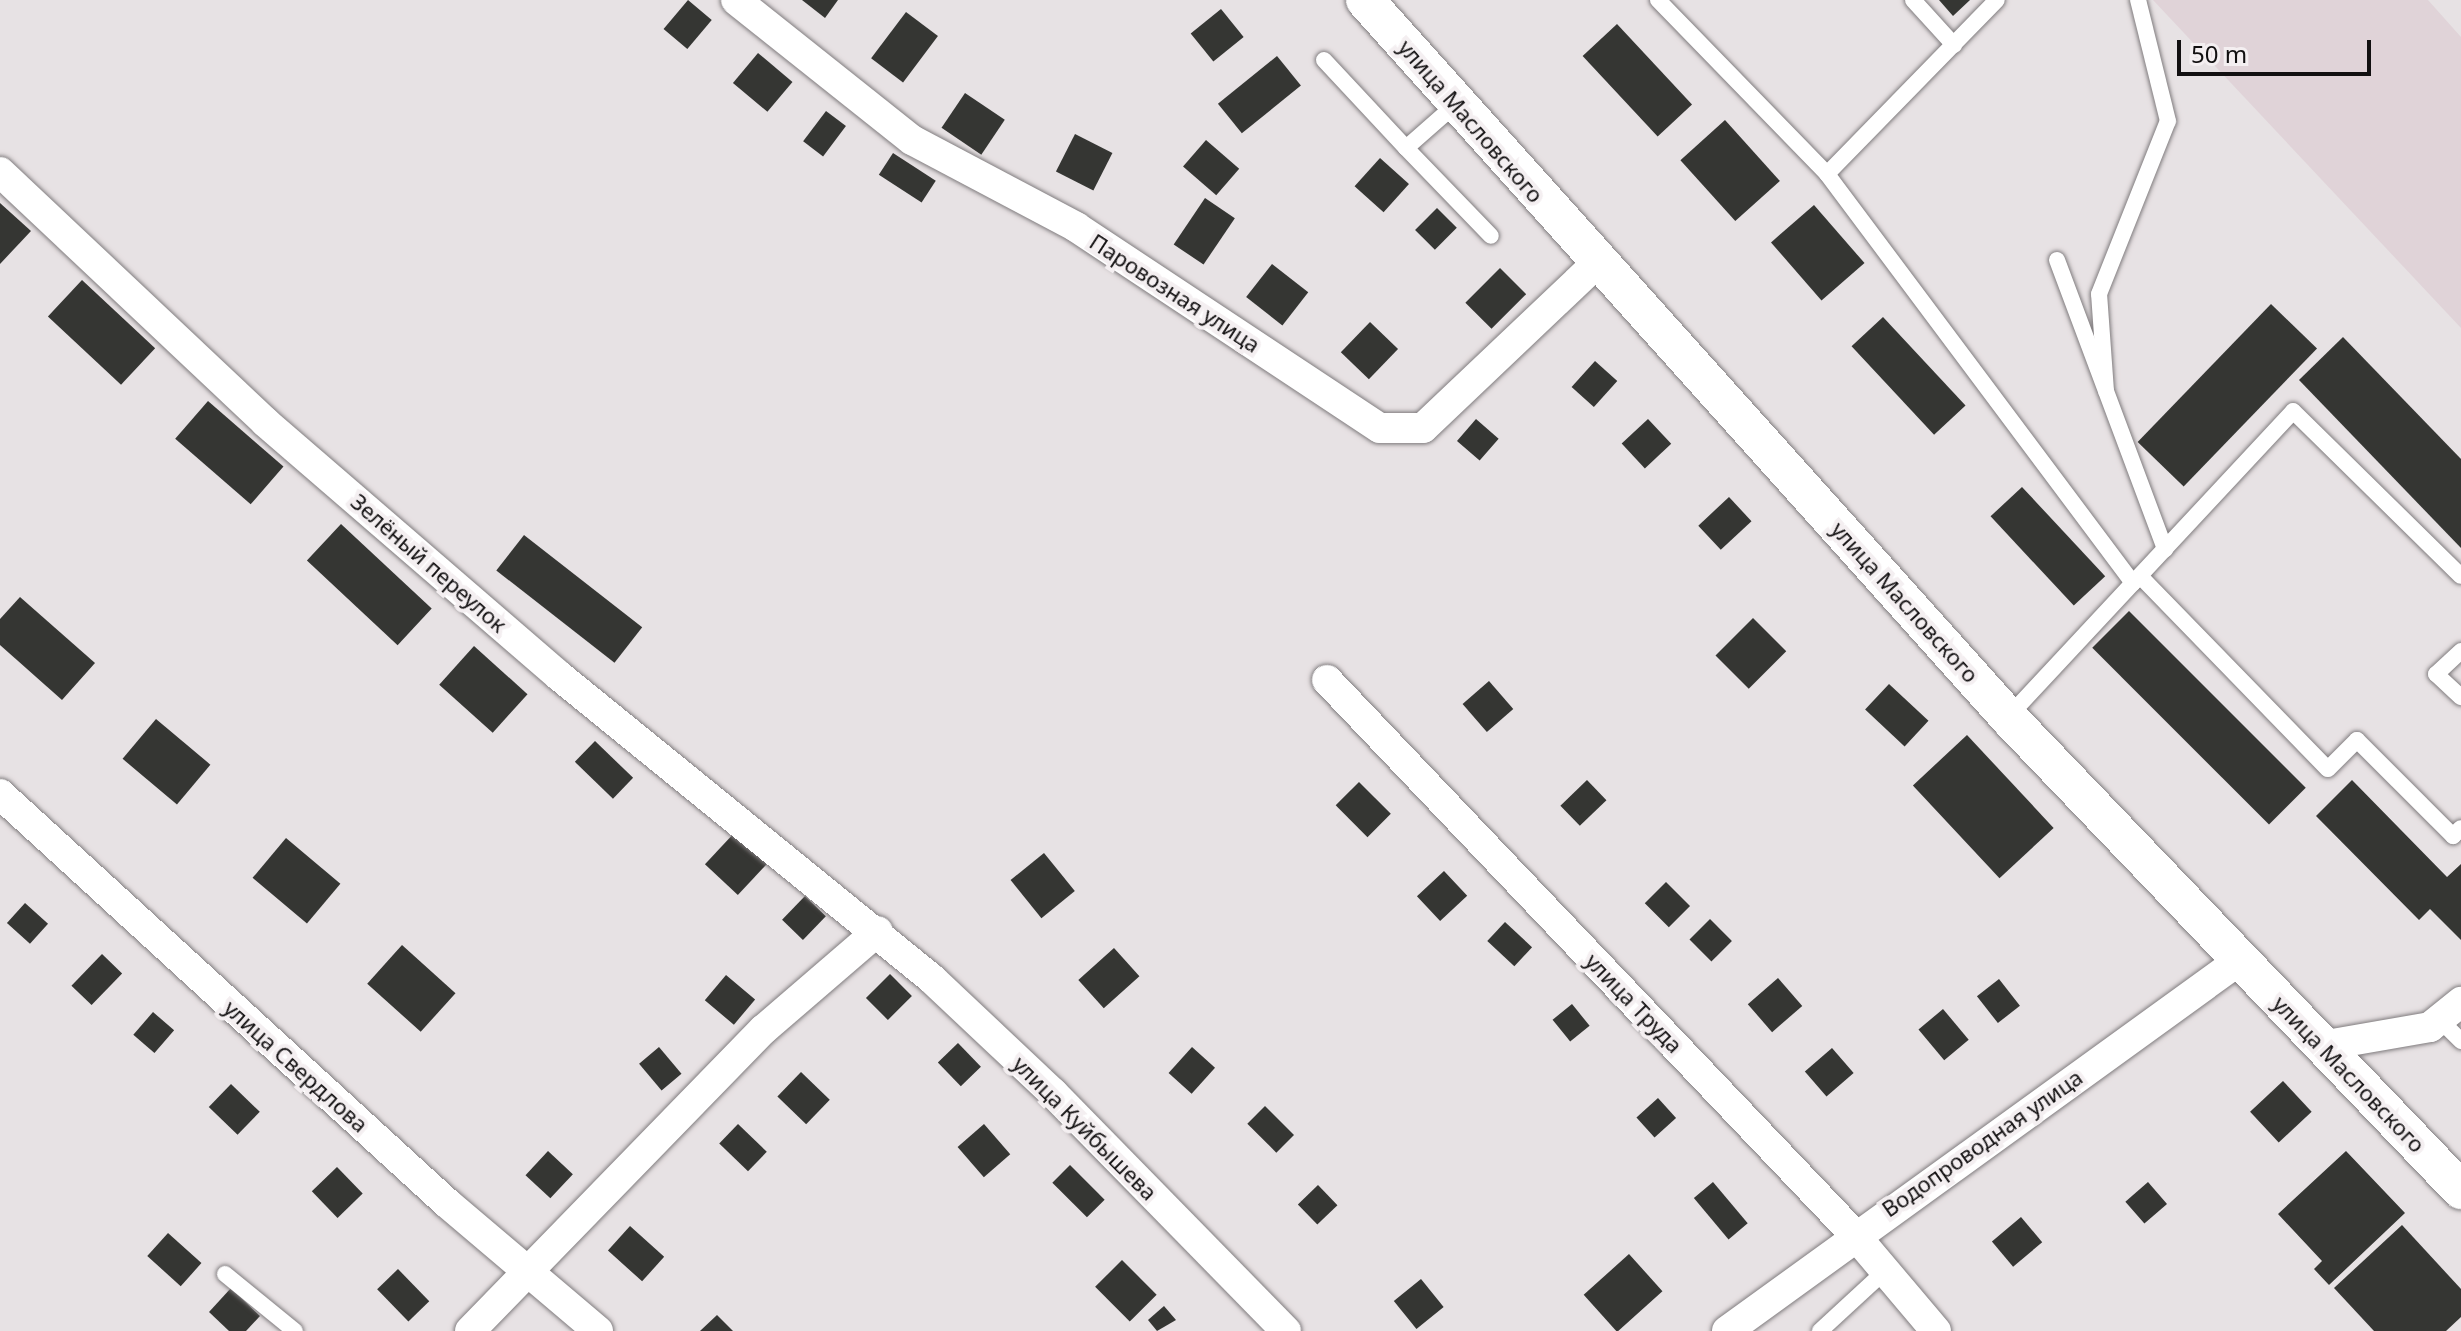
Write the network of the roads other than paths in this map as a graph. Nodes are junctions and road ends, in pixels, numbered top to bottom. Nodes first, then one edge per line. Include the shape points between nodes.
1 (736, 0) edge
2 (1365, 0) edge
3 (1658, 0) edge
4 (1913, 0) edge
5 (1997, 0) edge
6 (2138, 0) edge
7 (1954, 45) junction
8 (1324, 60) dead end
9 (1456, 104) junction
10 (1406, 148) junction
11 (0, 172) edge
12 (1827, 174) junction
13 (1491, 236) dead end
14 (2057, 260) dead end
15 (1597, 263) junction
16 (2106, 391) junction
17 (2165, 549) junction
18 (2461, 576) edge
19 (2136, 580) junction
20 (2461, 651) edge
21 (1327, 680) dead end
22 (2461, 697) edge
23 (2008, 717) junction
24 (0, 794) edge
25 (2461, 828) edge
26 (878, 931) junction
27 (2241, 959) junction
28 (2450, 1011) edge
29 (2461, 1041) edge
30 (2321, 1046) junction
31 (2461, 1190) edge
32 (1854, 1234) junction
33 (1885, 1271) junction
34 (532, 1273) junction
35 (225, 1274) dead end
36 (295, 1331) edge
37 (470, 1331) edge
38 (598, 1331) edge
39 (1286, 1331) edge
40 (1727, 1331) edge
41 (1820, 1331) edge
42 (1936, 1331) edge

1 - 15 street, Паровозная улица via 912,140 1076,227 1380,428 1423,428
2 - 9 street, улица Масловского
3 - 12 lane
4 - 7 lane
5 - 7 lane
6 - 16 lane via 2168,121 2099,294
7 - 12 lane
8 - 10 lane
9 - 10 lane
9 - 15 street, улица Масловского
10 - 13 lane
11 - 26 street, Зелёный переулок via 265,422 558,675
12 - 19 lane
14 - 16 lane
15 - 23 street, улица Масловского
16 - 17 lane
17 - 18 lane via 2293,411
17 - 19 lane
19 - 23 lane
19 - 25 lane via 2328,769 2357,740 2453,836
20 - 22 lane via 2436,674
21 - 32 street, улица Труда
23 - 27 street, улица Масловского
24 - 34 street, улица Свердлова via 447,1203
26 - 34 street via 764,1029
26 - 39 street, улица Куйбышева via 1053,1093
27 - 30 street, улица Масловского
27 - 32 street, Водопроводная улица
28 - 29 lane
28 - 30 street via 2430,1027
30 - 31 street, улица Масловского
32 - 33 street, улица Труда
32 - 40 street, Водопроводная улица
33 - 41 lane
33 - 42 street, улица Труда
34 - 37 street
34 - 38 street, улица Свердлова
35 - 36 lane

